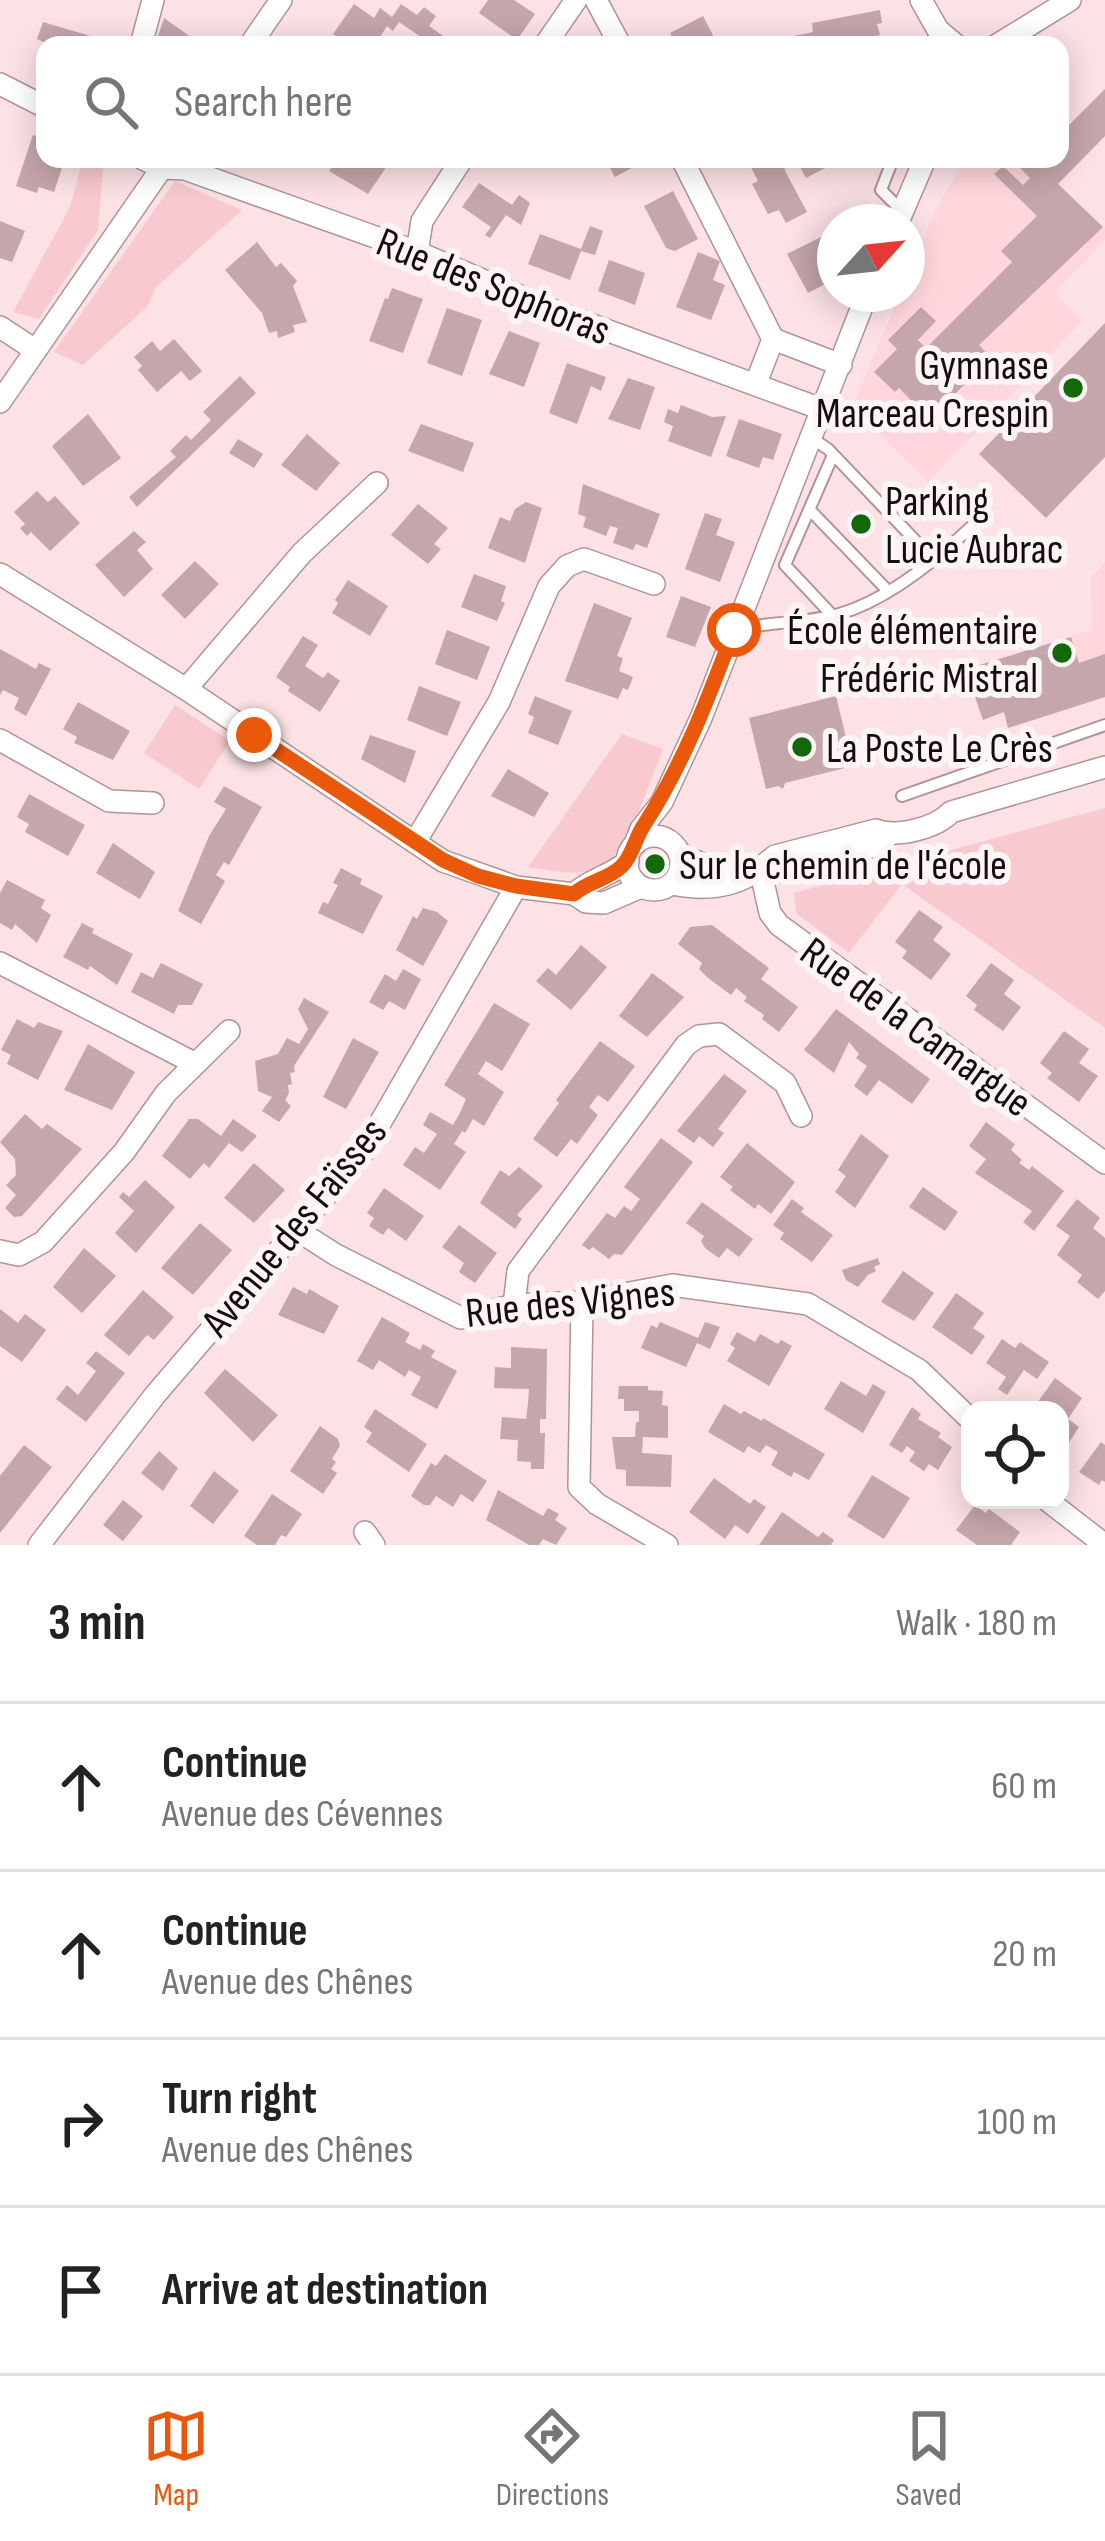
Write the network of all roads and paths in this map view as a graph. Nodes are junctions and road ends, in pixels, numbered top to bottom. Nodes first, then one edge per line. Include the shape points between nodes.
1 (153, 0) edge
2 (281, 0) edge
3 (576, 0) edge
4 (596, 0) edge
5 (921, 0) edge
6 (1070, 0) edge
7 (143, 36) edge
8 (256, 36) edge
9 (551, 36) edge
10 (615, 36) edge
11 (945, 36) edge
12 (1012, 36) edge
13 (0, 84) edge
14 (36, 102) edge
15 (154, 168) edge
16 (181, 168) edge
17 (457, 168) edge
18 (687, 168) edge
19 (889, 168) edge
20 (922, 168) edge
21 (891, 204) edge
22 (906, 204) edge
23 (417, 252) junction
24 (861, 312) edge
25 (0, 327) edge
26 (773, 339) junction
27 (35, 350) junction
28 (842, 365) junction
29 (756, 383) junction
30 (0, 402) edge
31 (824, 410) junction
32 (813, 439) junction
33 (833, 454) junction
34 (377, 483) dead end
35 (810, 510) junction
36 (971, 526) dead end
37 (932, 557) junction
38 (0, 574) edge
39 (654, 584) dead end
40 (888, 591) junction
41 (832, 615) junction
42 (734, 630) junction
43 (186, 689) junction
44 (1105, 725) edge
45 (0, 740) edge
46 (1105, 767) edge
47 (1105, 781) edge
48 (902, 796) dead end
49 (153, 802) dead end
50 (662, 802) junction
51 (943, 820) junction
52 (415, 842) junction
53 (675, 847) junction
54 (632, 853) junction
55 (760, 868) junction
56 (672, 884) junction
57 (516, 886) junction
58 (641, 886) junction
59 (574, 894) junction
60 (0, 963) edge
61 (229, 1031) dead end
62 (194, 1063) junction
63 (801, 1116) dead end
64 (1105, 1163) edge
65 (297, 1230) junction
66 (0, 1252) edge
67 (582, 1301) junction
68 (514, 1305) junction
69 (961, 1410) edge
70 (1059, 1509) edge
71 (39, 1545) edge
72 (668, 1545) edge
73 (1105, 1545) edge

1 - 7 street
2 - 8 street
3 - 9 street
4 - 10 street
5 - 11 street
6 - 12 street
13 - 14 street
15 - 27 street
16 - 23 street, Rue des Sophoras
17 - 23 street via 422,221
18 - 26 street
19 - 21 lane via 881,190
20 - 22 street
23 - 29 street, Rue des Sophoras
24 - 28 street
25 - 27 street
26 - 28 street
26 - 29 street
27 - 30 street
28 - 31 street
29 - 31 street, Rue des Sophoras
31 - 32 street
32 - 33 lane
32 - 42 street
33 - 35 lane
33 - 37 lane
34 - 43 street via 302,553
35 - 40 lane
35 - 41 lane via 785,565
36 - 37 lane
37 - 40 lane
38 - 43 street
39 - 52 street via 584,559 557,574 499,702
40 - 41 lane
41 - 42 lane
42 - 50 street
43 - 52 street
44 - 48 lane
45 - 49 street via 109,801
46 - 51 street
47 - 51 street via 955,825
50 - 53 street
50 - 54 street
51 - 55 street via 835,840
52 - 57 street
53 - 54 street via 648,837
53 - 55 street via 712,869
53 - 56 street via 680,869
54 - 58 street via 631,876
54 - 59 street via 612,875
55 - 56 street via 702,890
55 - 64 street, Rue de la Camargue via 779,925
56 - 58 street
57 - 59 street
57 - 65 street, Avenue des Faïsses via 364,1150
58 - 59 street via 604,903
60 - 62 street
61 - 62 street
62 - 66 street via 43,1242 19,1255
63 - 68 street via 784,1083 718,1034 699,1036 518,1271
65 - 68 street, Rue des Vignes via 449,1315 472,1318
65 - 71 street, Avenue des Faïsses
67 - 68 street, Rue des Vignes
67 - 69 street, Rue des Vignes via 672,1285 808,1304 919,1370
67 - 72 street via 579,1487
70 - 73 street

